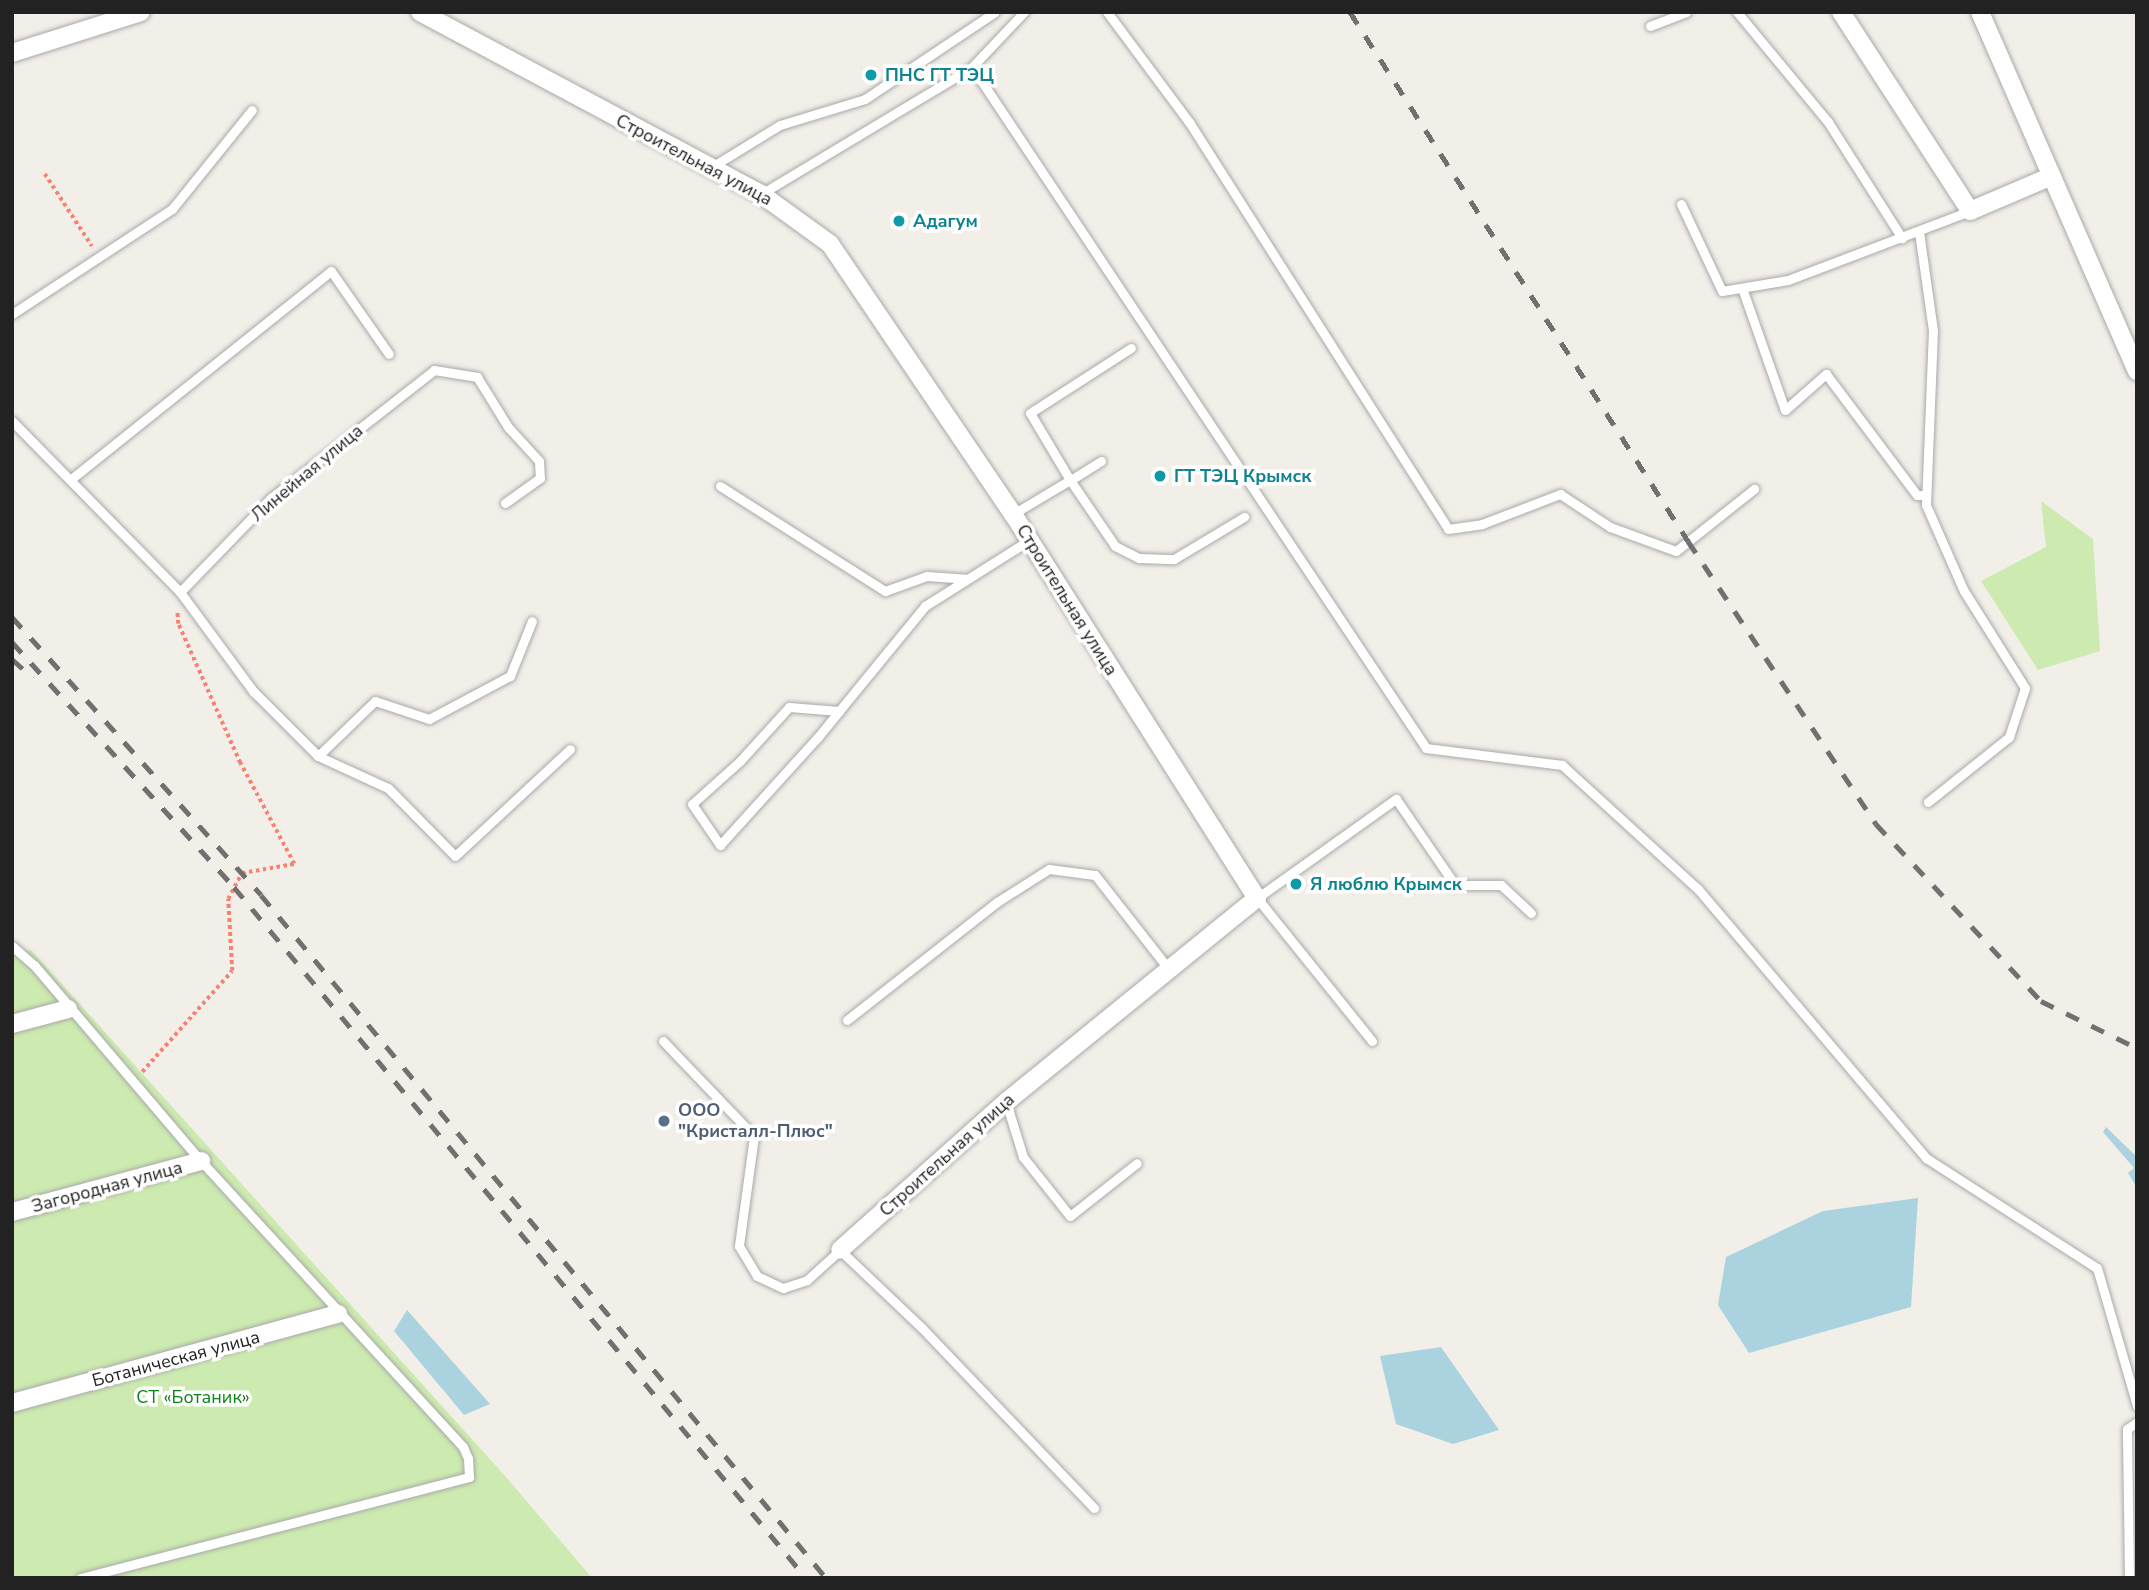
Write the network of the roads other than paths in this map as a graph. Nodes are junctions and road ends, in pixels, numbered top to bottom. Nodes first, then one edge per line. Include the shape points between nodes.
1 (141, 12) edge
2 (420, 12) edge
3 (995, 12) edge
4 (1024, 12) edge
5 (1107, 12) edge
6 (1686, 12) edge
7 (1737, 12) edge
8 (1841, 12) edge
9 (1980, 12) edge
10 (1650, 26) dead end
11 (12, 52) edge
12 (972, 67) junction
13 (252, 110) dead end
14 (710, 169) junction
15 (2052, 176) junction
16 (761, 194) junction
17 (1681, 204) dead end
18 (1970, 211) junction
19 (1919, 232) junction
20 (1902, 238) junction
21 (1742, 288) junction
22 (12, 314) edge
23 (1131, 348) dead end
24 (388, 354) dead end
25 (2137, 371) edge
26 (12, 421) edge
27 (1101, 461) dead end
28 (69, 480) junction
29 (1070, 480) junction
30 (720, 486) dead end
31 (1755, 489) dead end
32 (1926, 495) junction
33 (505, 503) dead end
34 (1013, 514) junction
35 (1244, 517) dead end
36 (1028, 541) junction
37 (966, 579) junction
38 (180, 593) junction
39 (531, 621) dead end
40 (839, 711) junction
41 (570, 749) dead end
42 (318, 756) junction
43 (1927, 802) dead end
44 (1257, 898) junction
45 (1531, 913) dead end
46 (12, 946) edge
47 (1168, 968) junction
48 (68, 1009) junction
49 (847, 1020) dead end
50 (12, 1024) edge
51 (663, 1041) dead end
52 (1372, 1041) dead end
53 (1006, 1102) junction
54 (201, 1161) junction
55 (1137, 1163) dead end
56 (12, 1212) edge
57 (840, 1250) junction
58 (338, 1314) junction
59 (12, 1403) edge
60 (2137, 1406) edge
61 (2137, 1422) edge
62 (1094, 1508) dead end
63 (80, 1578) edge
64 (2129, 1578) edge

1 - 11 street
2 - 14 street, Строительная улица
3 - 14 lane via 865,99 780,125
4 - 12 lane
5 - 31 lane via 1189,122 1448,529 1482,524 1560,494 1609,527 1676,551
6 - 10 lane
7 - 20 lane via 1828,122
8 - 18 street
9 - 15 street
12 - 16 lane
12 - 60 lane via 1426,748 1562,765 1698,889 1926,1158 2097,1269
13 - 22 lane via 172,209
14 - 16 street, Строительная улица
15 - 18 street
15 - 25 street
16 - 34 street, Строительная улица via 830,244
17 - 21 lane via 1721,291
18 - 19 lane
19 - 20 lane
19 - 32 lane via 1933,330
20 - 21 lane via 1788,280
21 - 32 lane via 1785,410 1826,374 1917,495
23 - 29 lane via 1030,414
24 - 28 lane via 331,271
26 - 28 lane
27 - 29 lane
28 - 38 lane
29 - 34 lane
29 - 35 lane via 1115,546 1139,558 1174,559
30 - 37 lane via 885,591 927,576
32 - 43 lane via 1926,505 1964,592 2025,688 2009,737
33 - 38 lane, Линейная улица via 540,478 539,461 508,427 477,377 434,370 271,498
34 - 36 street, Строительная улица
36 - 37 lane
36 - 44 street, Строительная улица
37 - 40 lane via 925,606
38 - 42 lane via 253,691
39 - 42 lane via 510,676 429,719 374,701
40 - 40 lane via 818,737 720,845 692,804 740,761 789,707
41 - 42 lane via 456,856 388,788
44 - 45 lane via 1396,799 1455,885 1501,885
44 - 47 street, Строительная улица
44 - 52 lane
46 - 48 lane via 34,965
47 - 49 lane via 1095,875 1049,869 998,902
47 - 53 street, Строительная улица
48 - 50 street
48 - 54 lane
51 - 57 lane via 754,1136 738,1246 757,1276 783,1288 807,1280
53 - 55 lane via 1023,1157 1070,1216
53 - 57 street, Строительная улица
54 - 56 street, Загородная улица
54 - 58 lane
57 - 62 lane via 922,1328
58 - 59 street, Ботаническая улица
58 - 63 lane via 463,1447 469,1478
61 - 64 lane via 2127,1429

